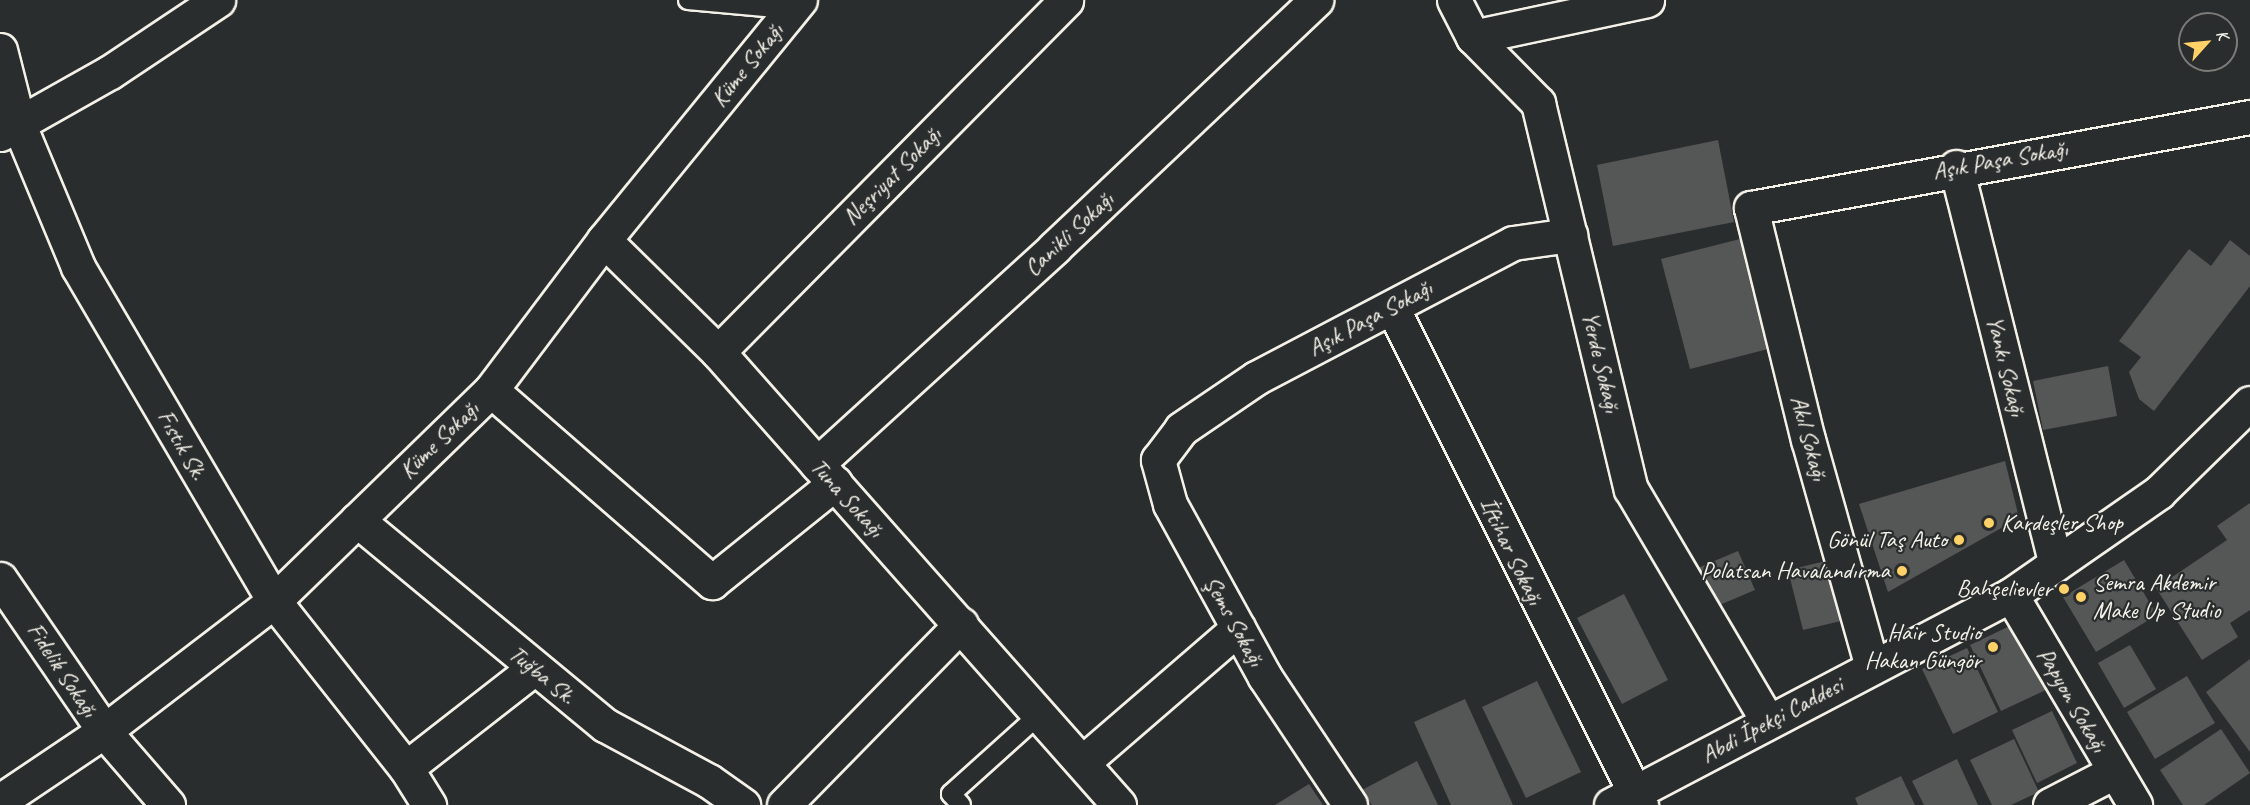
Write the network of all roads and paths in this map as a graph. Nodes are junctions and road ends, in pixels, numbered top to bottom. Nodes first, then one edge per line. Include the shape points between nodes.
1 (218, 0) edge
2 (688, 0) edge
3 (1066, 0) edge
4 (1317, 0) edge
5 (1454, 0) edge
6 (1647, 0) edge
7 (794, 8) edge
8 (1473, 37) junction
9 (0, 50) edge
10 (2250, 117) edge
11 (10, 130) edge
12 (1956, 168) junction
13 (1751, 208) joint
14 (1570, 235) junction
15 (604, 240) junction
16 (1392, 307) junction
17 (718, 352) junction
18 (491, 390) junction
19 (2250, 403) edge
20 (1181, 429) joint
21 (826, 474) junction
22 (357, 520) junction
23 (2056, 564) junction
24 (0, 579) edge
25 (2011, 595) junction
26 (274, 601) junction
27 (961, 624) junction
28 (1238, 628) junction
29 (1872, 668) junction
30 (534, 669) junction
31 (1040, 714) junction
32 (1768, 722) junction
33 (104, 731) junction
34 (1083, 762) junction
35 (406, 768) junction
36 (2114, 771) junction
37 (0, 801) edge
38 (1629, 801) edge
39 (168, 805) edge
40 (429, 805) edge
41 (744, 805) edge
42 (784, 805) edge
43 (961, 805) edge
44 (1119, 805) edge
45 (1350, 805) edge
46 (2050, 805) edge
47 (2135, 805) edge

1 - 11 street
2 - 7 lane
3 - 17 street, Neşriyat Sokağı
4 - 21 street, Canikli Sokağı via 1054,248
5 - 8 street, Yerde Sokağı
6 - 8 street
7 - 15 street, Küme Sokağı
8 - 14 street, Yerde Sokağı via 1538,104
9 - 11 street, Fıstık Sk.
10 - 12 street, Aşık Paşa Sokağı
11 - 26 street, Fıstık Sk. via 78,267
12 - 13 street, Aşık Paşa Sokağı
12 - 23 street, Yankı Sokağı
13 - 29 street, Akıl Sokağı via 1808,440
14 - 16 street, Aşık Paşa Sokağı via 1513,243
14 - 32 street, Yerde Sokağı via 1631,489
15 - 17 street, Tuna Sokağı
15 - 18 street, Küme Sokağı
16 - 20 street, Aşık Paşa Sokağı via 1256,378
16 - 38 street, İftihar Sokağı
17 - 21 street, Tuna Sokağı
18 - 21 street, Canikli Sokağı via 712,582
18 - 22 street, Küme Sokağı
19 - 23 street, Abdi İpekçi Caddesi via 2159,492
20 - 28 street, Şems Sokağı via 1158,460 1170,504
21 - 27 street, Tuna Sokağı
22 - 26 street, Küme Sokağı
22 - 30 street, Tuğba Sk.
23 - 25 street, Abdi İpekçi Caddesi
24 - 33 street, Fidelik Sokağı
25 - 29 street, Abdi İpekçi Caddesi
25 - 36 street, Papyon Sokağı
26 - 33 street, Küme Sokağı
26 - 35 street, Fıstık Sk.
27 - 31 street, Tuna Sokağı
27 - 42 street
28 - 34 street
28 - 45 street, Şems Sokağı via 1265,677
29 - 32 street, Abdi İpekçi Caddesi
30 - 35 street
30 - 41 street, Tuğba Sk. via 605,725 709,781
31 - 34 street, Tuna Sokağı
31 - 43 lane via 951,794
32 - 38 street, Abdi İpekçi Caddesi
33 - 37 street, Küme Sokağı
33 - 39 street, Fidelik Sokağı
34 - 44 street, Tuna Sokağı
35 - 40 street, Fıstık Sk.
36 - 46 street
36 - 47 street, Papyon Sokağı

